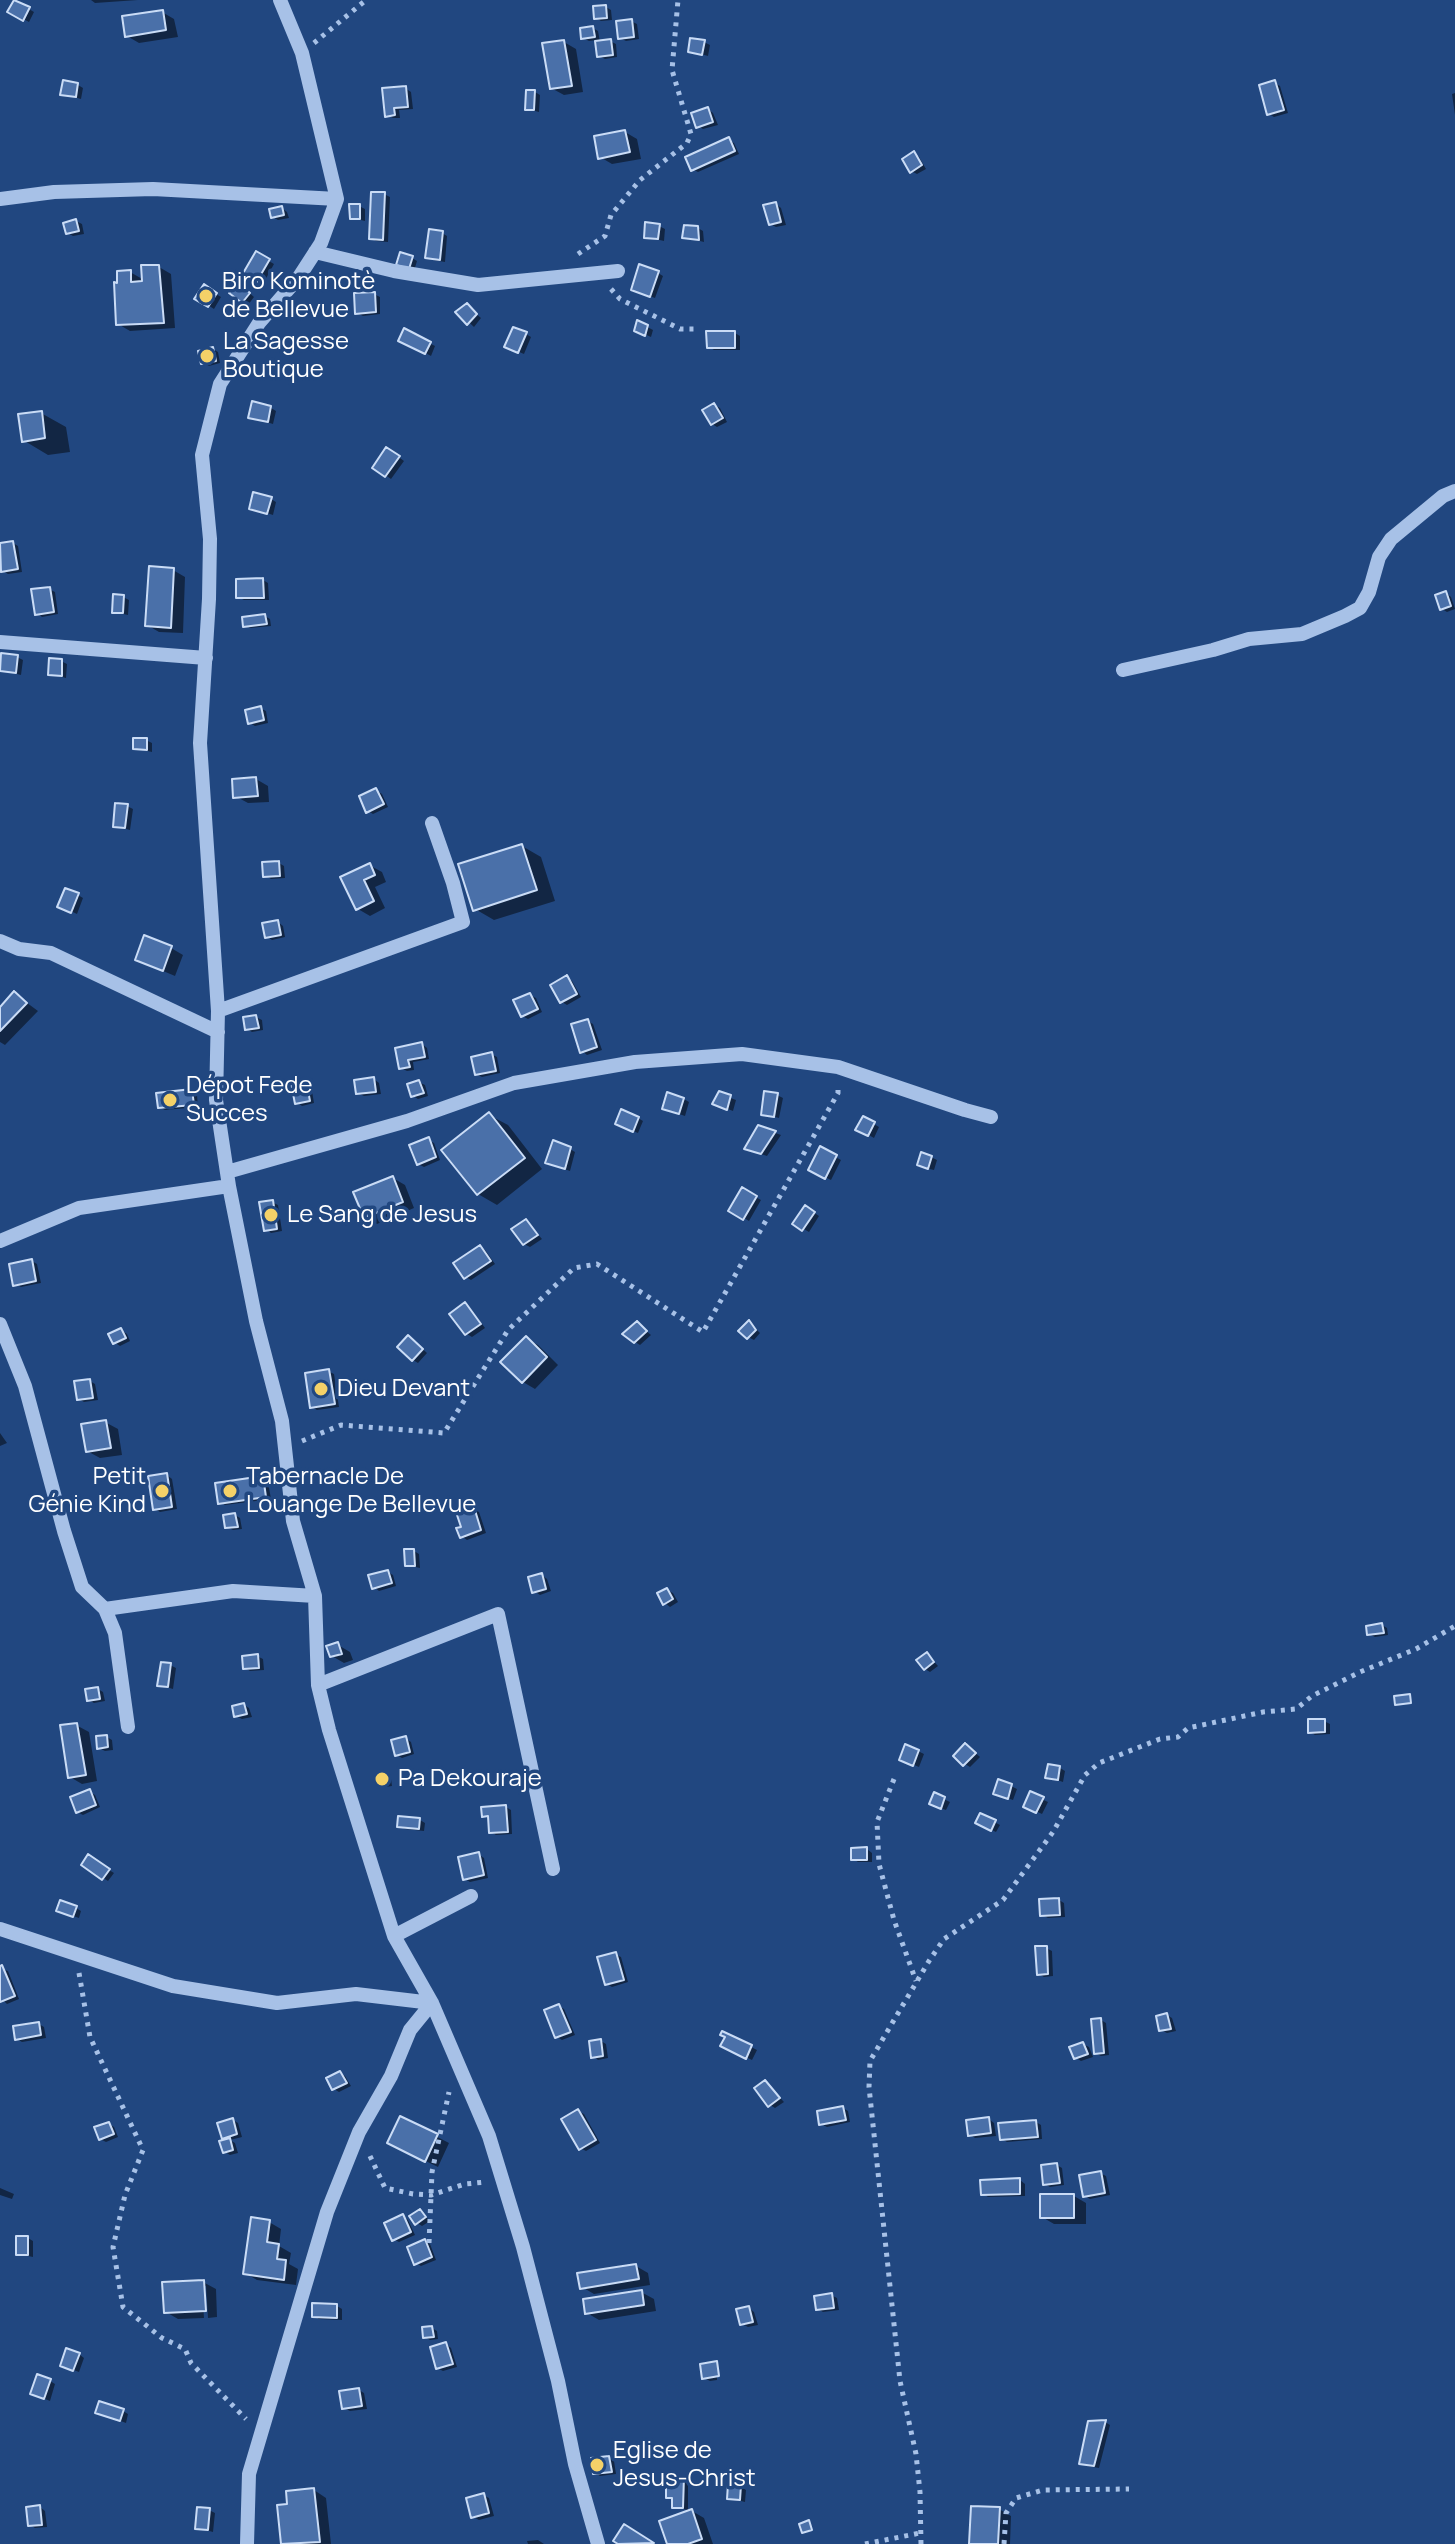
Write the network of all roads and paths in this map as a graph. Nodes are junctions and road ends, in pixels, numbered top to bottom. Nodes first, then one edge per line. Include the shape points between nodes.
1 (280, 0) edge
2 (366, 0) edge
3 (678, 0) edge
4 (302, 53) junction
5 (0, 199) edge
6 (337, 199) junction
7 (315, 252) junction
8 (618, 271) dead end
9 (598, 273) junction
10 (549, 277) junction
11 (697, 329) dead end
12 (1455, 491) edge
13 (0, 642) edge
14 (206, 658) junction
15 (1123, 670) dead end
16 (432, 823) dead end
17 (0, 941) edge
18 (218, 1011) junction
19 (218, 1032) junction
20 (838, 1067) junction
21 (991, 1117) dead end
22 (228, 1179) junction
23 (0, 1241) edge
24 (0, 1324) edge
25 (285, 1448) junction
26 (315, 1596) junction
27 (105, 1609) junction
28 (1455, 1626) edge
29 (318, 1685) junction
30 (128, 1727) dead end
31 (894, 1779) dead end
32 (553, 1869) dead end
33 (471, 1896) dead end
34 (0, 1929) edge
35 (394, 1936) junction
36 (76, 1954) junction
37 (916, 1982) junction
38 (432, 2003) junction
39 (456, 2064) junction
40 (359, 2132) junction
41 (503, 2181) junction
42 (431, 2195) junction
43 (429, 2243) dead end
44 (261, 2433) junction
45 (1129, 2489) dead end
46 (920, 2533) junction
47 (247, 2544) edge
48 (598, 2544) edge
49 (865, 2544) edge
50 (921, 2544) edge
51 (1004, 2544) edge

1 - 4 street
2 - 4 path
3 - 10 path via 672,70 691,134 687,143 640,180 611,215 605,236
4 - 6 street
5 - 6 street via 153,189
6 - 7 street
7 - 10 street via 478,285
7 - 14 street via 220,384 202,455 210,539
8 - 9 street
9 - 10 street
9 - 11 path via 620,299 680,329
12 - 15 street via 1391,539 1360,608 1302,634 1249,639
13 - 14 street
14 - 18 street via 200,743
16 - 18 street via 463,922
17 - 19 street via 51,953
18 - 19 street
19 - 22 street via 216,1100
20 - 21 street
20 - 22 street via 742,1054 635,1062 514,1083
20 - 25 path via 838,1093 703,1332 597,1264 574,1268 508,1330 444,1433 341,1425
22 - 23 street via 79,1208
22 - 25 street
24 - 27 street via 25,1386 82,1587
25 - 26 street via 293,1521
26 - 27 street via 233,1591
26 - 29 street
27 - 30 street via 115,1633
28 - 37 path via 1312,1696 1296,1709 1188,1728 1178,1737 1099,1763 1085,1775 1053,1832 1003,1900 944,1939
29 - 32 street via 498,1614
29 - 35 street
31 - 37 path via 877,1822 879,1864
33 - 35 street
34 - 36 street
35 - 38 street
36 - 38 street via 173,1986 277,2003 356,1994
36 - 44 path via 90,2037 143,2150 113,2247 123,2307 185,2349 191,2363
37 - 46 path via 870,2061 869,2087 900,2381 916,2454
38 - 39 street
38 - 40 street via 410,2030
39 - 41 street
39 - 42 path
40 - 42 path via 385,2188
40 - 44 street via 327,2212
41 - 42 path via 465,2184
41 - 48 street
42 - 43 path
44 - 47 street via 249,2474
45 - 51 path via 1043,2490 1016,2498 1006,2513
46 - 49 path
46 - 50 path

